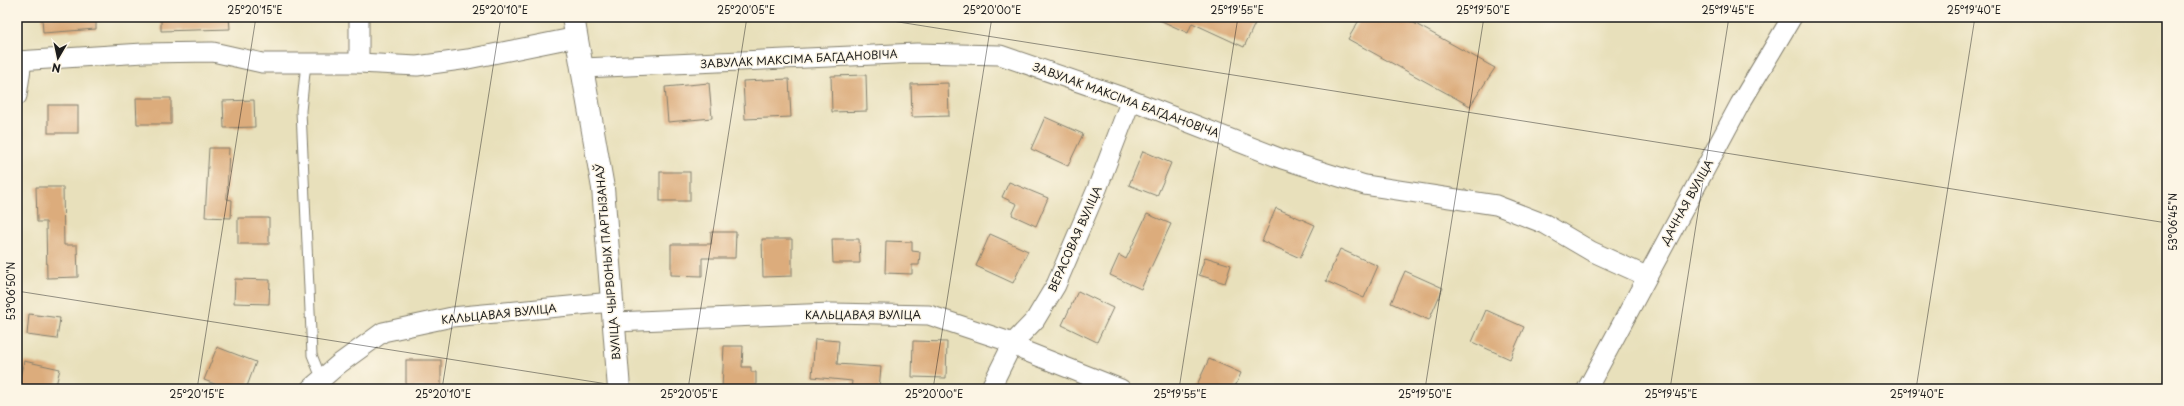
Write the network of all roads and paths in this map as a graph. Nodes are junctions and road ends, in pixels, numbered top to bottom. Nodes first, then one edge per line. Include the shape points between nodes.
1 (359, 17) edge
2 (1792, 17) edge
3 (575, 27) edge
4 (20, 61) edge
5 (306, 63) junction
6 (359, 63) junction
7 (583, 68) junction
8 (17, 96) edge
9 (1131, 100) junction
10 (1646, 276) junction
11 (614, 312) junction
12 (1013, 343) junction
13 (317, 383) edge
14 (619, 389) edge
15 (990, 389) edge
16 (1121, 389) edge
17 (1587, 389) edge

1 - 6 street
2 - 10 street, ДАЧНАЯ ВУЛІЦА via 1740,104
3 - 6 street via 468,59 417,66
3 - 7 street, ВУЛІЦА ЧЫРВОНЫХ ПАРТЫЗАНАЎ
4 - 5 street via 144,53 213,52 262,63
4 - 8 street
5 - 6 street
5 - 13 lane via 301,111 312,355 318,370
7 - 9 street, ЗАВУЛАК МАКСІМА БАГДАНОВІЧА via 917,54 1000,55
7 - 11 street, ВУЛІЦА ЧЫРВОНЫХ ПАРТЫЗАНАЎ via 603,188
9 - 10 street, ЗАВУЛАК МАКСІМА БАГДАНОВІЧА via 1282,159 1365,185 1496,206 1545,224 1591,251
9 - 12 street, ВЕРАСОВАЯ ВУЛІЦА via 1056,285 1035,320
10 - 17 street, ДАЧНАЯ ВУЛІЦА
11 - 12 street, КАЛЬЦАВАЯ ВУЛІЦА via 929,315
11 - 13 street, КАЛЬЦАВАЯ ВУЛІЦА via 531,311 452,317 383,332
11 - 14 street, ВУЛІЦА ЧЫРВОНЫХ ПАРТЫЗАНАЎ
12 - 15 street, ВЕРАСОВАЯ ВУЛІЦА
12 - 16 street, КАЛЬЦАВАЯ ВУЛІЦА via 1025,351

